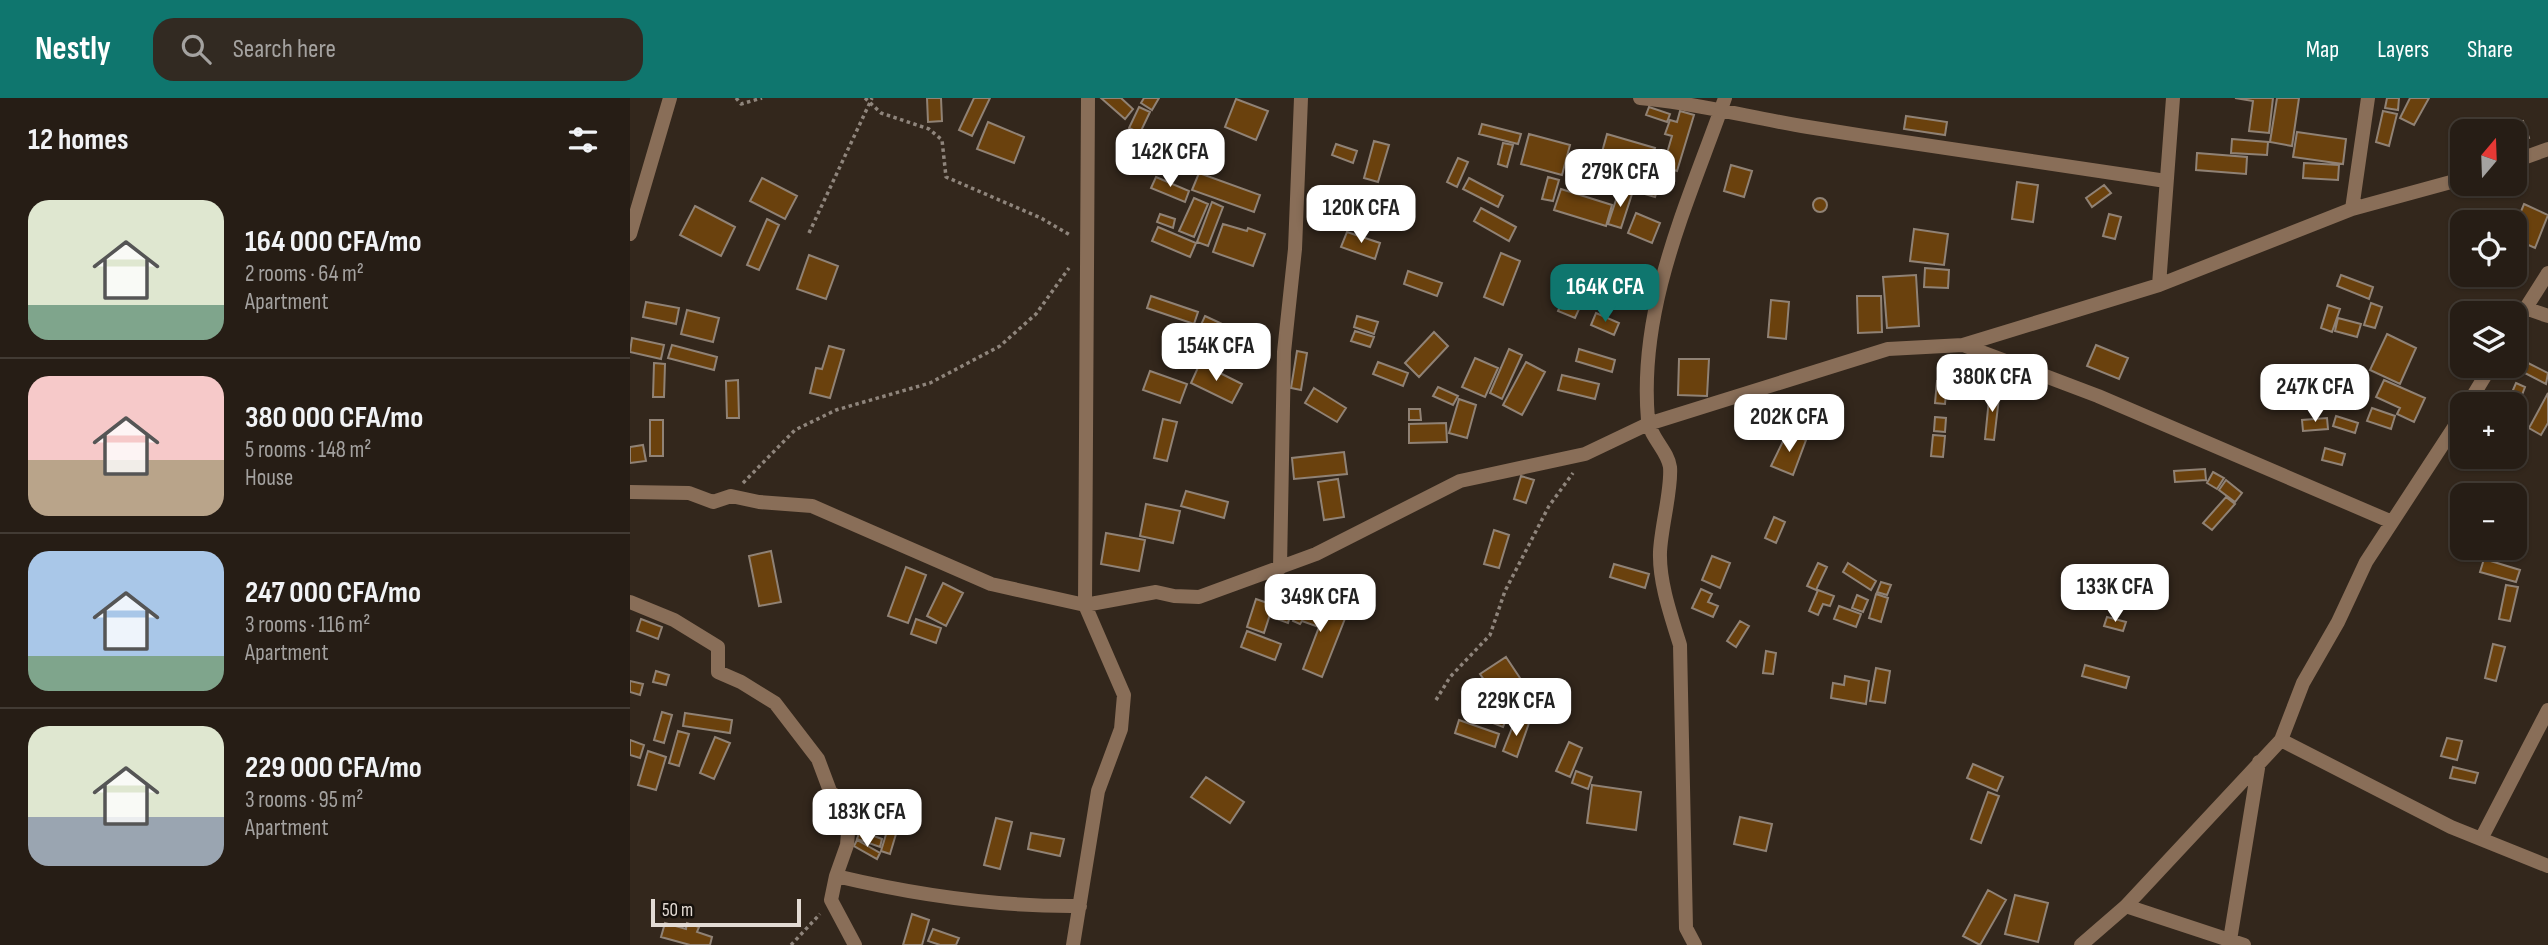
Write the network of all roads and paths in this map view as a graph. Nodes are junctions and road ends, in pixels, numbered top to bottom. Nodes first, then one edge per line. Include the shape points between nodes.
1 (670, 98) edge
2 (736, 98) edge
3 (762, 98) edge
4 (1088, 98) edge
5 (1301, 98) edge
6 (1640, 98) edge
7 (2173, 98) edge
8 (2368, 98) edge
9 (868, 99) edge
10 (1723, 104) edge
11 (2548, 149) edge
12 (2527, 157) edge
13 (2166, 181) junction
14 (2450, 182) edge
15 (2352, 209) junction
16 (809, 233) dead end
17 (630, 234) edge
18 (1086, 244) junction
19 (2548, 273) edge
20 (2159, 285) junction
21 (2527, 304) edge
22 (2527, 308) edge
23 (2548, 316) edge
24 (1962, 345) junction
25 (1648, 424) junction
26 (2450, 433) edge
27 (1585, 454) junction
28 (630, 492) edge
29 (731, 496) junction
30 (2392, 522) junction
31 (1280, 568) junction
32 (630, 602) edge
33 (1085, 605) junction
34 (1436, 700) dead end
35 (2548, 710) edge
36 (2281, 740) junction
37 (2259, 762) junction
38 (2481, 839) junction
39 (2548, 866) edge
40 (836, 876) junction
41 (831, 900) junction
42 (1080, 906) junction
43 (2126, 906) junction
44 (2237, 943) edge
45 (790, 945) edge
46 (855, 945) edge
47 (1073, 945) edge
48 (1695, 945) edge
49 (2081, 945) edge

1 - 17 street
2 - 3 path via 741,104
4 - 18 street
5 - 31 street via 1295,249 1284,352
6 - 10 street
7 - 13 street
8 - 15 street
9 - 16 path
9 - 18 path via 881,113 929,129 942,140 947,177 1041,218
10 - 13 street via 1761,120
10 - 25 street via 1668,255 1654,309 1646,359
11 - 12 street
13 - 20 street
14 - 15 street
15 - 20 street
18 - 29 path via 1036,313 1000,346 930,383 836,410 795,430
18 - 33 street
19 - 21 street
20 - 24 street
22 - 23 street
24 - 25 street via 1888,349
24 - 30 street via 2098,396
25 - 27 street
25 - 48 street via 1670,466 1660,553 1680,645 1686,929
26 - 30 street
27 - 31 street via 1460,481
27 - 34 path via 1549,506 1505,591 1490,635 1450,677
28 - 29 street via 689,493 713,502
29 - 33 street via 812,506 991,584
30 - 36 street via 2303,683
31 - 33 street via 1199,597 1156,592
32 - 40 street via 674,620 718,647 718,672 775,703 818,759 830,792 850,810 848,845
33 - 42 street via 1125,695 1121,729 1098,791
35 - 38 street
36 - 37 street
36 - 38 street
37 - 43 street
37 - 44 street
38 - 39 street
40 - 41 street
40 - 42 street via 971,902
41 - 45 path
41 - 46 street
42 - 47 street
43 - 44 street
43 - 49 street

